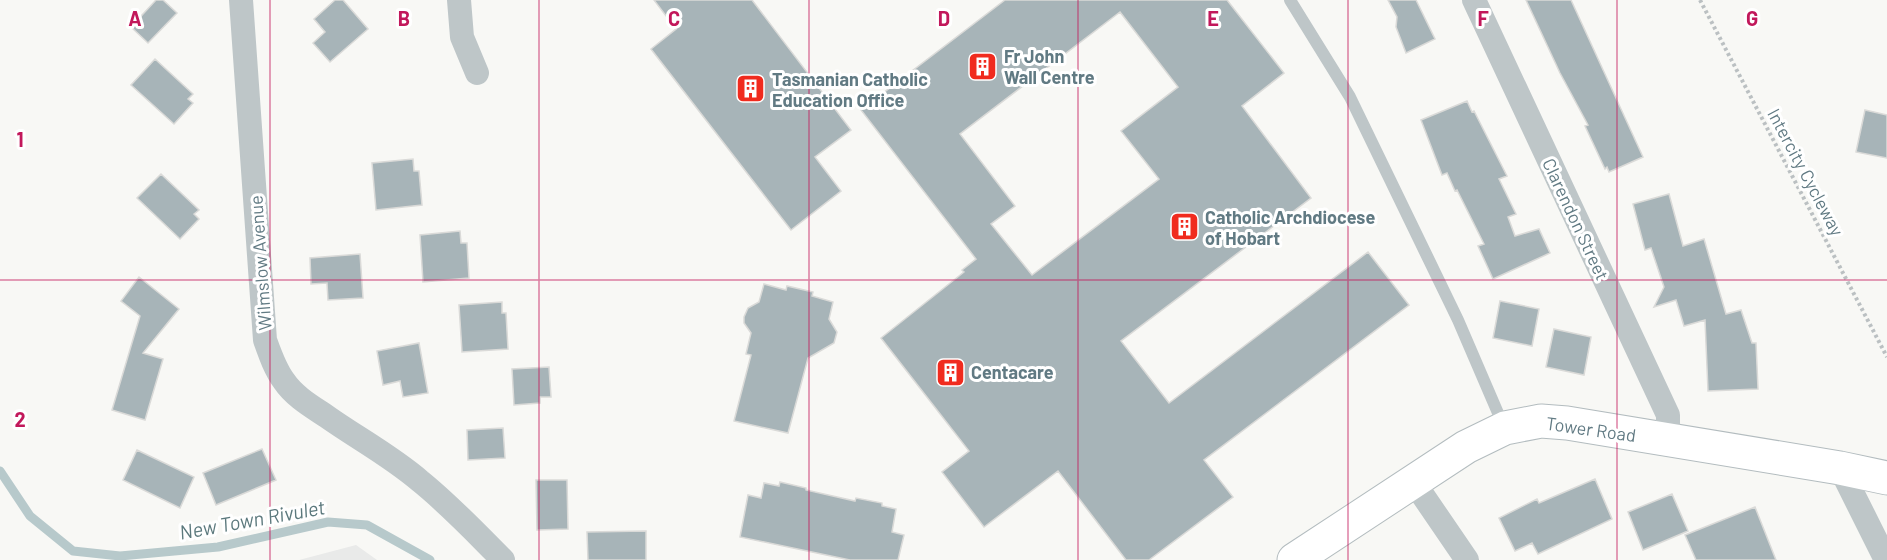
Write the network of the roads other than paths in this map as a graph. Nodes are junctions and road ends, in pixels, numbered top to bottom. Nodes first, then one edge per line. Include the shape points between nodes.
1 (241, 0) edge
2 (459, 0) edge
3 (1290, 0) edge
4 (1474, 0) edge
5 (477, 73) dead end
6 (1505, 428) junction
7 (1668, 440) junction
8 (1864, 473) edge
9 (1413, 481) junction
10 (503, 560) edge
11 (1294, 560) edge
12 (1467, 560) edge
13 (1886, 560) edge

1 - 10 street, Wilmslow Avenue via 265,340 273,361 284,382 302,399 422,482
2 - 5 street via 462,37
3 - 6 lane via 1350,97 1458,320
4 - 7 street, Clarendon Street via 1668,415
6 - 7 street, Tower Road via 1540,421
6 - 9 street, Tower Road via 1466,447
7 - 8 street, Tower Road
8 - 13 street
9 - 11 street, Tower Road
9 - 12 street

